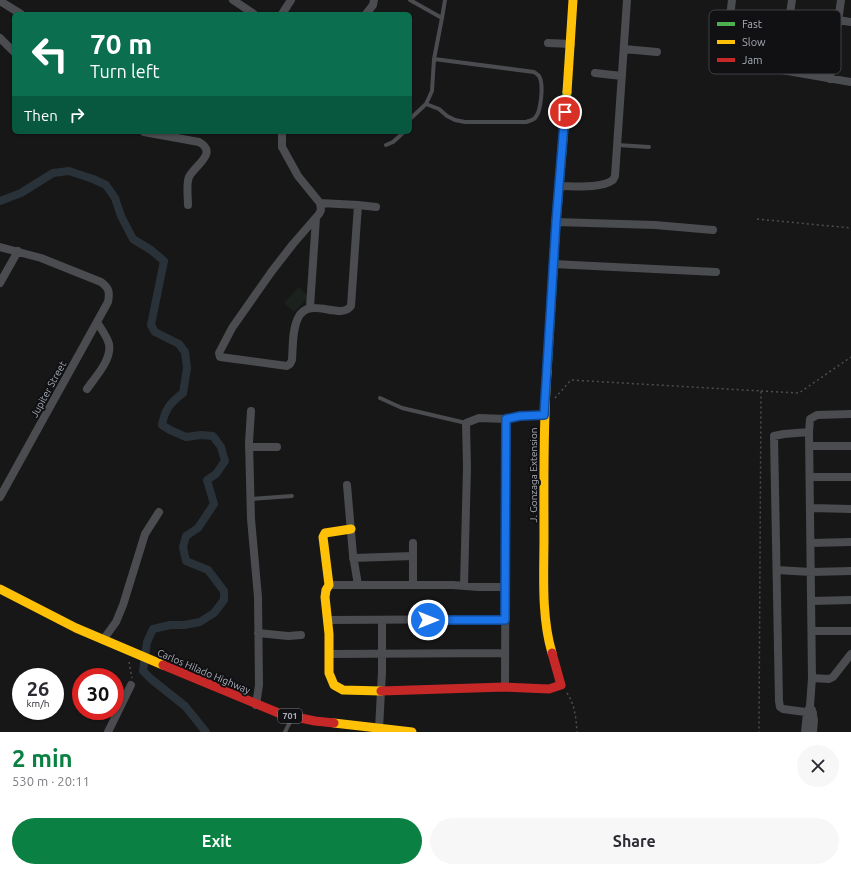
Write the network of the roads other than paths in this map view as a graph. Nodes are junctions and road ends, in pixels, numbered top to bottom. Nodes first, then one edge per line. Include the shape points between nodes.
1 (234, 0) edge
2 (291, 0) edge
3 (374, 0) edge
4 (410, 0) edge
5 (445, 0) edge
6 (572, 0) edge
7 (627, 0) edge
8 (732, 0) edge
9 (792, 0) edge
10 (841, 0) edge
11 (0, 1) edge
12 (731, 10) edge
13 (791, 10) edge
14 (840, 10) edge
15 (18, 12) edge
16 (251, 12) edge
17 (283, 12) edge
18 (368, 12) edge
19 (442, 18) junction
20 (841, 20) edge
21 (851, 22) edge
22 (0, 38) edge
23 (548, 43) dead end
24 (571, 44) junction
25 (624, 49) junction
26 (12, 50) edge
27 (657, 52) dead end
28 (434, 59) junction
29 (595, 73) dead end
30 (803, 74) edge
31 (831, 74) edge
32 (622, 76) junction
33 (830, 79) junction
34 (851, 82) edge
35 (426, 104) junction
36 (412, 117) edge
37 (155, 134) edge
38 (282, 134) edge
39 (402, 134) edge
40 (386, 145) dead end
41 (617, 145) junction
42 (649, 147) dead end
43 (559, 186) junction
44 (320, 204) junction
45 (188, 205) dead end
46 (358, 205) junction
47 (376, 207) dead end
48 (316, 218) junction
49 (556, 222) junction
50 (714, 230) dead end
51 (0, 247) edge
52 (18, 251) junction
53 (553, 264) junction
54 (716, 272) dead end
55 (0, 283) edge
56 (310, 307) junction
57 (97, 322) junction
58 (87, 390) dead end
59 (380, 398) dead end
60 (251, 411) dead end
61 (851, 414) edge
62 (544, 415) junction
63 (506, 419) junction
64 (466, 423) junction
65 (809, 432) junction
66 (810, 446) junction
67 (851, 446) edge
68 (250, 447) junction
69 (277, 447) dead end
70 (810, 477) junction
71 (851, 477) edge
72 (347, 484) dead end
73 (292, 496) dead end
74 (0, 498) edge
75 (251, 499) junction
76 (811, 508) junction
77 (851, 509) edge
78 (159, 512) dead end
79 (351, 529) junction
80 (851, 542) edge
81 (413, 543) dead end
82 (811, 543) junction
83 (413, 556) junction
84 (354, 558) junction
85 (777, 570) junction
86 (851, 571) edge
87 (811, 572) junction
88 (329, 585) junction
89 (358, 585) junction
90 (413, 585) junction
91 (464, 586) junction
92 (505, 587) junction
93 (0, 589) edge
94 (851, 600) edge
95 (812, 601) junction
96 (328, 620) junction
97 (382, 620) junction
98 (505, 620) junction
99 (812, 631) junction
100 (851, 631) edge
101 (258, 633) junction
102 (301, 635) dead end
103 (104, 640) junction
104 (504, 653) junction
105 (329, 654) junction
106 (382, 654) junction
107 (851, 654) edge
108 (812, 678) junction
109 (131, 685) road end
110 (505, 687) junction
111 (381, 691) junction
112 (256, 705) junction
113 (810, 711) junction
114 (292, 717) junction
115 (378, 729) junction
116 (108, 732) edge
117 (285, 732) edge
118 (412, 732) edge
119 (805, 732) edge
120 (813, 732) edge

1 - 16 street
2 - 17 street
3 - 18 street
4 - 19 lane
5 - 19 lane
6 - 24 street, J. Gonzaga Extension
7 - 25 street
8 - 12 street
9 - 13 street
10 - 14 street
11 - 15 street
19 - 28 lane
20 - 21 street
22 - 26 street
23 - 24 street
24 - 43 street, J. Gonzaga Extension
25 - 27 street
25 - 32 street
28 - 35 lane via 432,91
28 - 35 lane via 534,72 539,76 542,87 539,108 534,119 526,122 465,122 455,120
29 - 32 street
30 - 33 street
31 - 33 street
32 - 41 street
33 - 34 street
35 - 36 lane
37 - 45 street via 199,142 205,147 206,157 188,179
38 - 44 street via 282,147 298,176
39 - 40 lane
41 - 42 lane
41 - 43 street via 613,180 605,184
43 - 49 street, J. Gonzaga Extension
44 - 46 street
44 - 48 street via 321,210
46 - 47 street
46 - 56 street via 351,306 343,310
48 - 56 street
48 - 56 street via 281,260 232,328 219,354 220,357 287,366 292,360 296,323 301,313
49 - 50 street via 655,225
49 - 53 street, J. Gonzaga Extension
51 - 52 street
52 - 55 street
52 - 57 street, Jupiter Street via 75,270 106,286 109,290 108,302
53 - 54 street
53 - 62 street, J. Gonzaga Extension
57 - 58 street via 106,336 108,356
57 - 74 street, Jupiter Street
59 - 64 lane via 402,408
60 - 68 street
61 - 65 street via 815,416 810,419
62 - 63 street
62 - 110 street, J. Gonzaga Extension via 544,591 548,641 561,685 549,689
63 - 64 street via 479,418
63 - 92 street
64 - 91 street
65 - 66 street
65 - 85 street via 774,436
66 - 67 street
66 - 70 street
68 - 69 street
68 - 75 street
70 - 71 street
70 - 76 street
72 - 79 street
73 - 75 lane
75 - 101 street
76 - 77 street
76 - 82 street
78 - 103 street via 145,534 123,605
79 - 84 street
79 - 88 street via 324,534
80 - 82 street
81 - 83 street
82 - 87 street
83 - 84 street
83 - 90 street
84 - 89 street
85 - 87 street
85 - 113 street via 780,707
86 - 87 street
87 - 95 street
88 - 89 street
88 - 96 street via 325,597
89 - 90 street
90 - 91 street
91 - 92 street
92 - 98 street
93 - 103 street, Carlos Hilado Highway / 701
94 - 95 street
95 - 99 street
96 - 97 street
96 - 105 street
97 - 98 street
97 - 106 street
98 - 104 street
99 - 100 street
99 - 108 street
101 - 102 street
101 - 112 street via 259,685
103 - 112 street, Carlos Hilado Highway / 701
104 - 106 street
104 - 110 street
105 - 106 street
105 - 111 street via 329,673 334,685 343,690
106 - 111 street
107 - 108 street via 833,677
108 - 113 street
109 - 116 street
110 - 111 street
111 - 115 street
112 - 114 street, Carlos Hilado Highway / 701
113 - 119 street
113 - 120 street
114 - 115 street, Carlos Hilado Highway / 701
114 - 117 lane
115 - 118 street, Carlos Hilado Highway / 701

